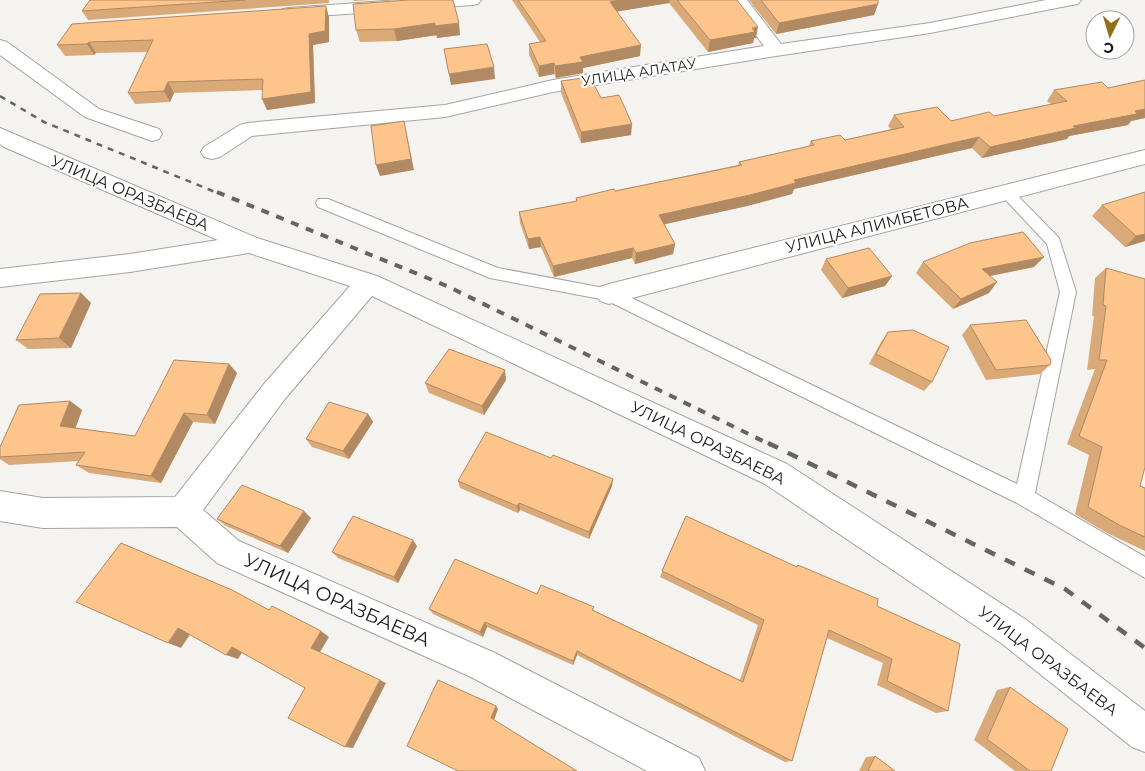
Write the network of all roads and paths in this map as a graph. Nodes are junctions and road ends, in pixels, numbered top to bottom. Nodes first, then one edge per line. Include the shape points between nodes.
1 (472, 0) edge
2 (738, 0) edge
3 (1072, 0) edge
4 (274, 14) edge
5 (0, 46) edge
6 (776, 50) junction
7 (152, 134) dead end
8 (4, 140) edge
9 (212, 152) dead end
10 (1145, 156) edge
11 (1006, 192) junction
12 (323, 203) dead end
13 (249, 244) junction
14 (0, 278) edge
15 (368, 283) junction
16 (608, 294) junction
17 (1024, 497) junction
18 (0, 506) edge
19 (183, 512) junction
20 (1145, 568) edge
21 (1145, 734) edge
22 (686, 771) edge

1 - 4 street
2 - 6 street
3 - 6 street, УЛИЦА АЛАТАУ via 930,28
5 - 7 street via 92,113
6 - 9 street, УЛИЦА АЛАТАУ via 553,86 445,111 247,130
8 - 13 street, УЛИЦА ОРАЗБАЕВА
10 - 11 street, УЛИЦА АЛИМБЕТОВА
11 - 16 street, УЛИЦА АЛИМБЕТОВА
11 - 17 lane via 1054,242 1068,292
12 - 16 lane via 496,274
13 - 14 street, УЛИЦА ОРАЗБАЕВА via 130,263
13 - 15 street, УЛИЦА ОРАЗБАЕВА
15 - 19 street via 274,392
15 - 21 street, УЛИЦА ОРАЗБАЕВА via 776,474 1013,631
16 - 17 lane
17 - 20 lane
18 - 19 street via 43,513
19 - 22 street, УЛИЦА ОРАЗБАЕВА via 228,552 483,665

